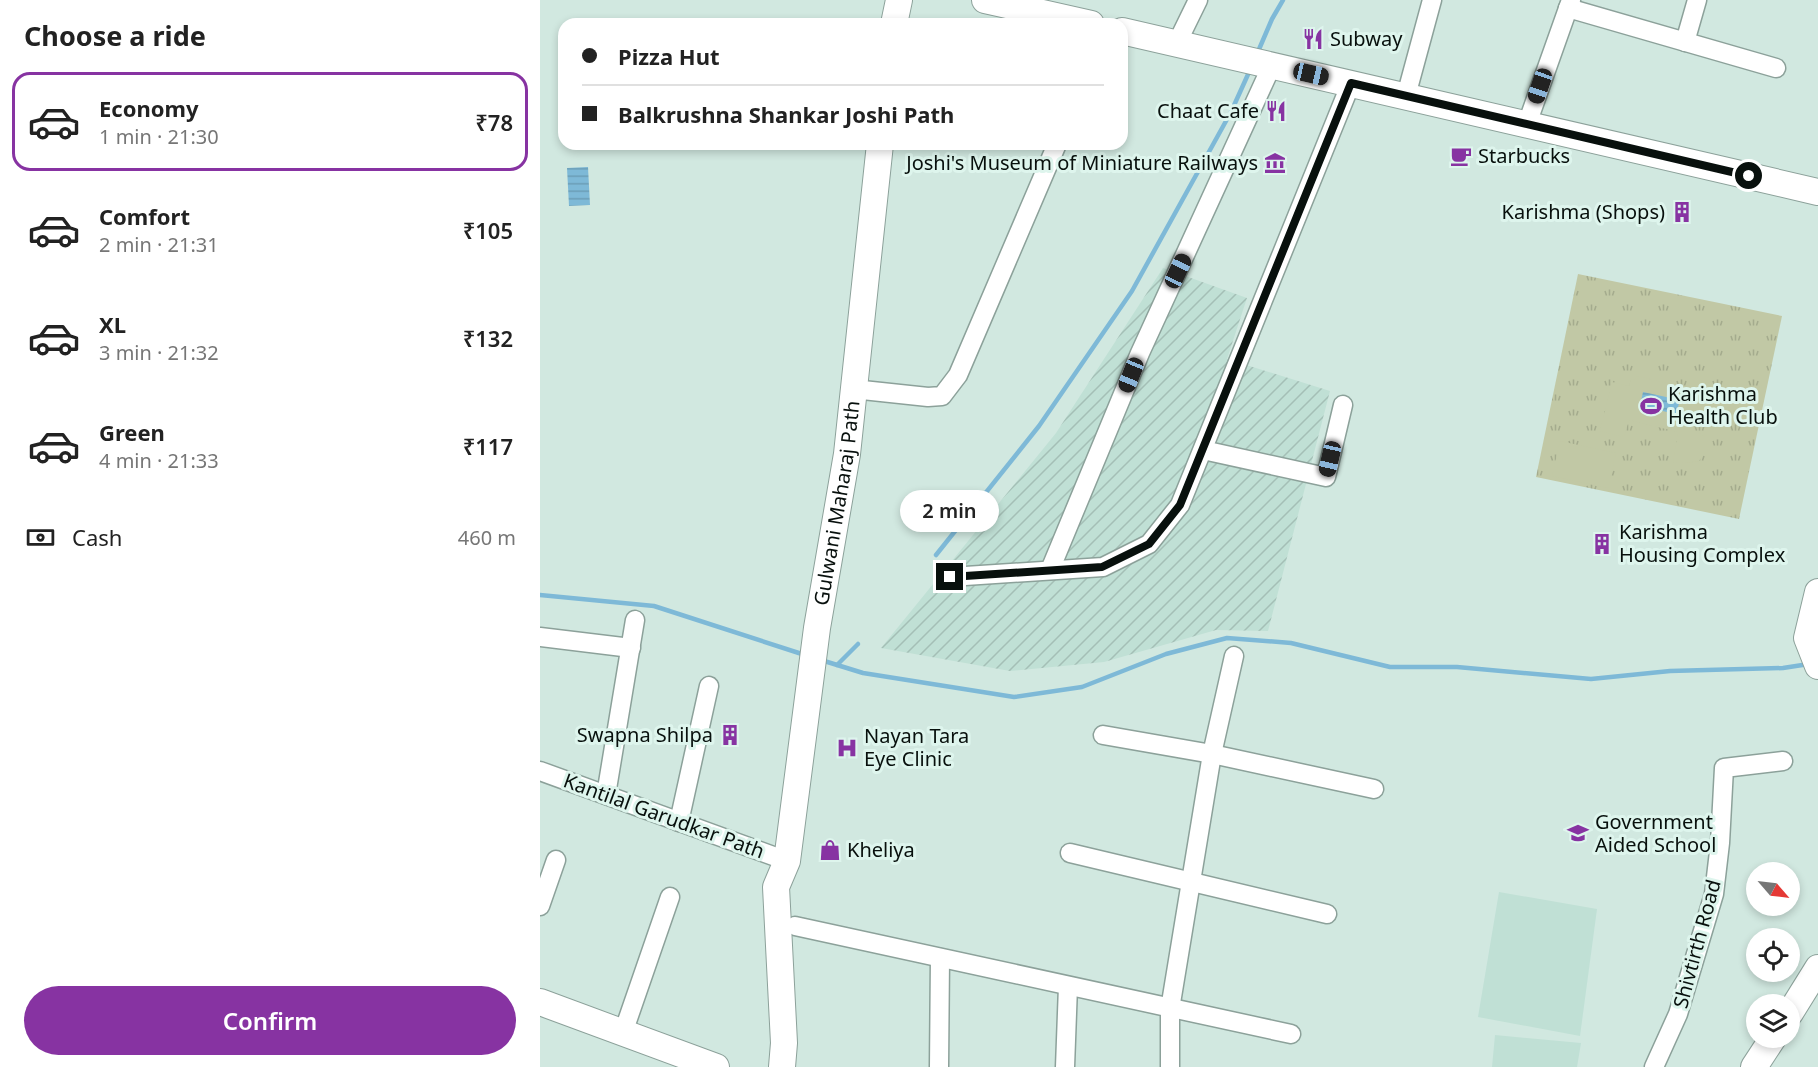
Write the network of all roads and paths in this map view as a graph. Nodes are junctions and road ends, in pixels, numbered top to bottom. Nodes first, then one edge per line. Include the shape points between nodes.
1 (899, 0) edge
2 (985, 0) edge
3 (1198, 0) edge
4 (1432, 0) edge
5 (1697, 0) edge
6 (1569, 4) edge
7 (895, 18) edge
8 (1064, 18) edge
9 (1128, 32) edge
10 (1685, 42) junction
11 (1177, 43) junction
12 (1272, 65) junction
13 (1776, 68) dead end
14 (1351, 83) junction
15 (1406, 96) junction
16 (1527, 124) junction
17 (879, 150) edge
18 (1053, 150) edge
19 (1818, 192) edge
20 (853, 389) junction
21 (1343, 405) dead end
22 (1203, 450) junction
23 (1050, 570) junction
24 (950, 577) dead end
25 (1818, 592) edge
26 (635, 620) dead end
27 (540, 637) edge
28 (631, 648) junction
29 (1234, 656) dead end
30 (1818, 666) edge
31 (709, 686) dead end
32 (1103, 735) dead end
33 (1212, 754) junction
34 (1784, 761) dead end
35 (540, 771) edge
36 (1374, 789) dead end
37 (606, 795) junction
38 (679, 822) junction
39 (1070, 854) dead end
40 (556, 860) dead end
41 (787, 861) junction
42 (1191, 881) junction
43 (670, 897) dead end
44 (540, 906) edge
45 (1327, 914) dead end
46 (795, 926) junction
47 (940, 958) junction
48 (1818, 968) edge
49 (1068, 986) junction
50 (1800, 997) edge
51 (540, 1002) edge
52 (1170, 1009) junction
53 (540, 1020) edge
54 (623, 1033) junction
55 (1291, 1034) dead end
56 (1766, 1048) edge
57 (667, 1067) edge
58 (716, 1067) edge
59 (782, 1067) edge
60 (799, 1067) edge
61 (939, 1067) edge
62 (1065, 1067) edge
63 (1170, 1067) edge
64 (1654, 1067) edge
65 (1754, 1067) edge

1 - 7 street
2 - 8 street
3 - 11 street
4 - 15 street
5 - 10 street
6 - 10 street
6 - 16 street
9 - 11 street
10 - 13 street
11 - 12 street
12 - 14 street
12 - 23 street via 1140,353
14 - 15 street
14 - 22 street
15 - 16 street
16 - 19 street
17 - 20 street, Gulwani Maharaj Path
18 - 20 street via 958,375 942,396
20 - 41 street, Gulwani Maharaj Path via 847,454 817,628
21 - 22 street via 1326,477
22 - 23 street via 1180,505 1149,544 1102,567
23 - 24 street
25 - 30 street via 1807,638
26 - 28 street
27 - 28 street
28 - 37 street
29 - 33 street
31 - 38 street
32 - 33 street
33 - 36 street
33 - 42 street
34 - 64 street, Shivtirth Road via 1724,768 1714,894 1678,1014
35 - 37 street, Kantilal Garudkar Path
37 - 38 street, Kantilal Garudkar Path
38 - 41 street, Kantilal Garudkar Path
39 - 42 street
40 - 44 street
41 - 46 street, Gulwani Maharaj Path
41 - 59 street, Gulwani Maharaj Path via 776,887
42 - 45 street
42 - 52 street
43 - 54 street
46 - 47 street
46 - 60 street, Gulwani Maharaj Path
47 - 49 street
47 - 61 street
48 - 50 street
49 - 52 street
49 - 62 street
51 - 54 street
52 - 55 street
52 - 63 street
53 - 57 street
54 - 58 street
56 - 65 street

